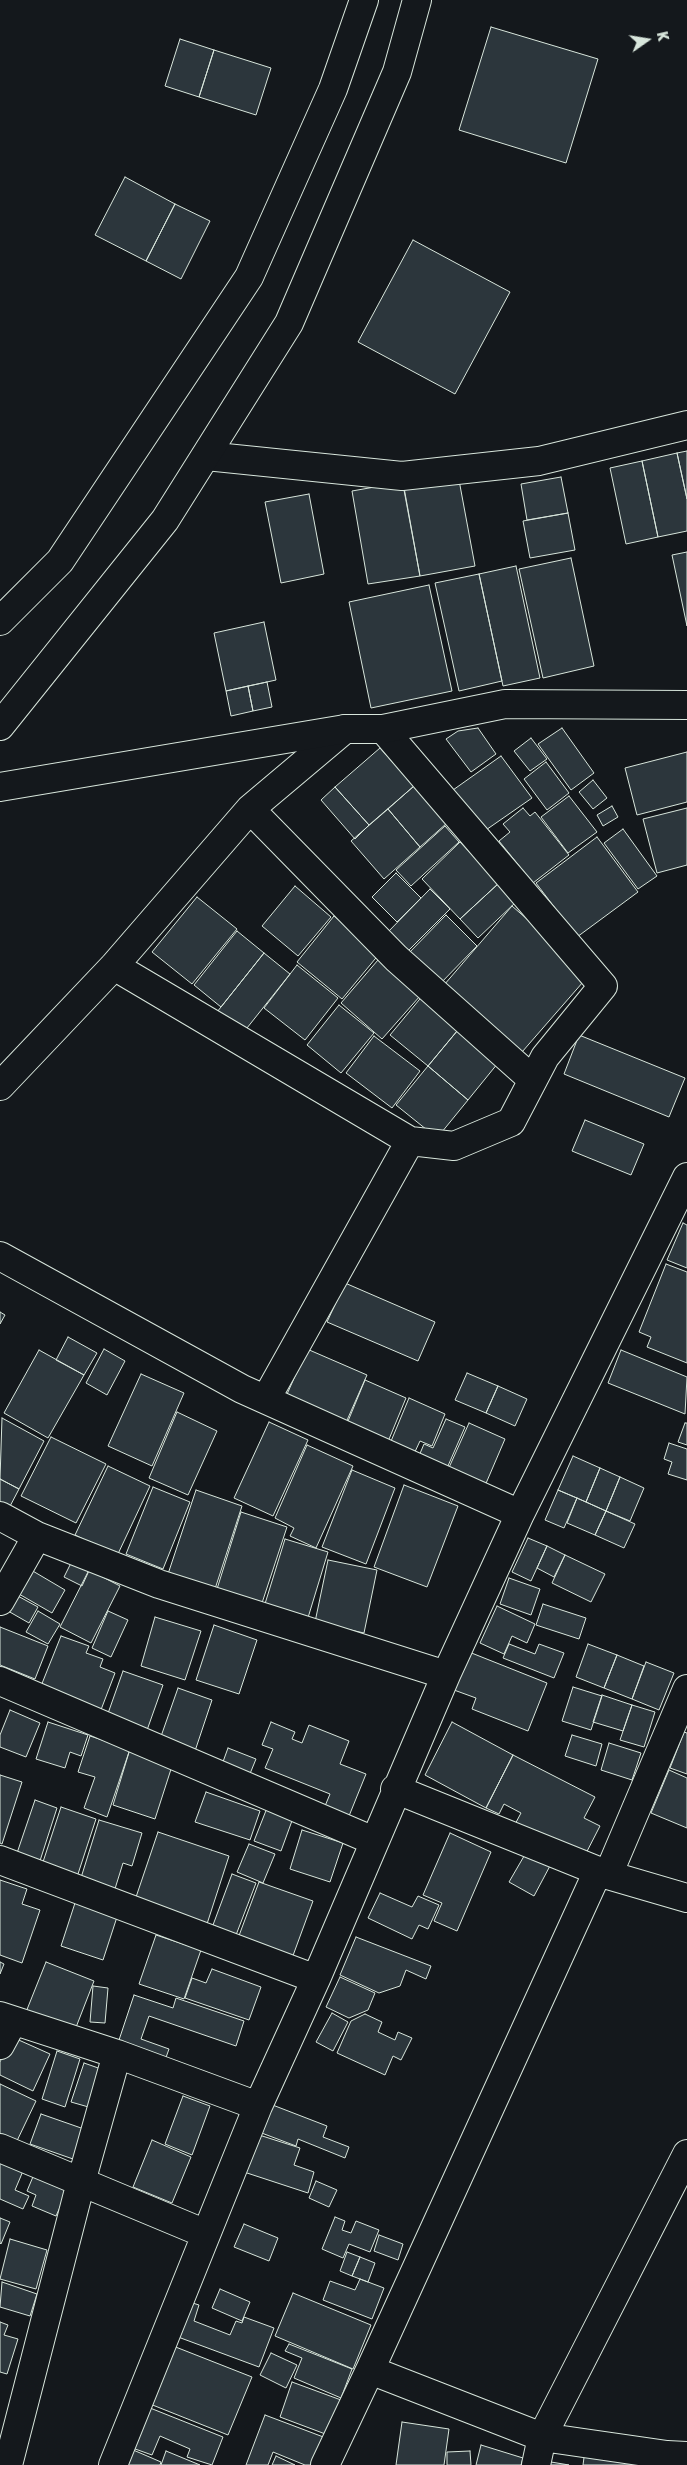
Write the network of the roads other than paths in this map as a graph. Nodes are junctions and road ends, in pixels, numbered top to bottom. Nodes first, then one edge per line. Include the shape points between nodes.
1 (364, 0) edge
2 (417, 0) edge
3 (687, 425) edge
4 (206, 456) junction
5 (0, 621) edge
6 (687, 705) edge
7 (0, 726) edge
8 (344, 729) junction
9 (383, 729) junction
10 (0, 787) edge
11 (250, 809) junction
12 (114, 966) junction
13 (533, 1080) junction
14 (0, 1086) edge
15 (410, 1141) junction
16 (687, 1178) edge
17 (0, 1256) edge
18 (266, 1399) junction
19 (520, 1514) junction
20 (0, 1516) edge
21 (37, 1536) junction
22 (0, 1601) edge
23 (446, 1675) junction
24 (0, 1681) edge
25 (687, 1689) edge
26 (395, 1789) junction
27 (374, 1841) junction
28 (0, 1860) edge
29 (603, 1873) junction
30 (687, 1898) edge
31 (316, 1979) junction
32 (6, 2018) edge
33 (0, 2045) edge
34 (117, 2054) junction
35 (258, 2106) junction
36 (0, 2148) edge
37 (686, 2159) edge
38 (81, 2182) junction
39 (206, 2234) junction
40 (370, 2370) junction
41 (542, 2437) junction
42 (673, 2459) edge
43 (8, 2465) edge
44 (112, 2465) edge
45 (325, 2465) edge
46 (536, 2465) edge

1 - 5 street via 333,89 249,277 60,561
2 - 4 street via 397,72 289,323
3 - 4 street via 539,461 402,476
4 - 7 street via 165,520
6 - 9 street via 505,704
8 - 9 street
8 - 10 street
8 - 11 street
9 - 13 street via 603,986 546,1057
11 - 12 street
11 - 13 street via 396,958
12 - 14 street
12 - 15 street
13 - 15 street via 511,1122 454,1146
15 - 18 street
16 - 19 street
17 - 18 street via 242,1389
18 - 19 street
19 - 23 street
20 - 21 street
21 - 22 street
21 - 23 street via 159,1584
23 - 26 street
24 - 27 street
25 - 29 street
26 - 27 street
26 - 29 street
27 - 31 street
28 - 31 street
29 - 30 street
29 - 40 street
31 - 35 street
32 - 33 street
32 - 34 street
34 - 35 street
34 - 38 street
35 - 39 street
36 - 38 street
37 - 41 street
38 - 39 street
38 - 43 street
39 - 44 street
40 - 41 street
40 - 45 street
41 - 42 street
41 - 46 street

